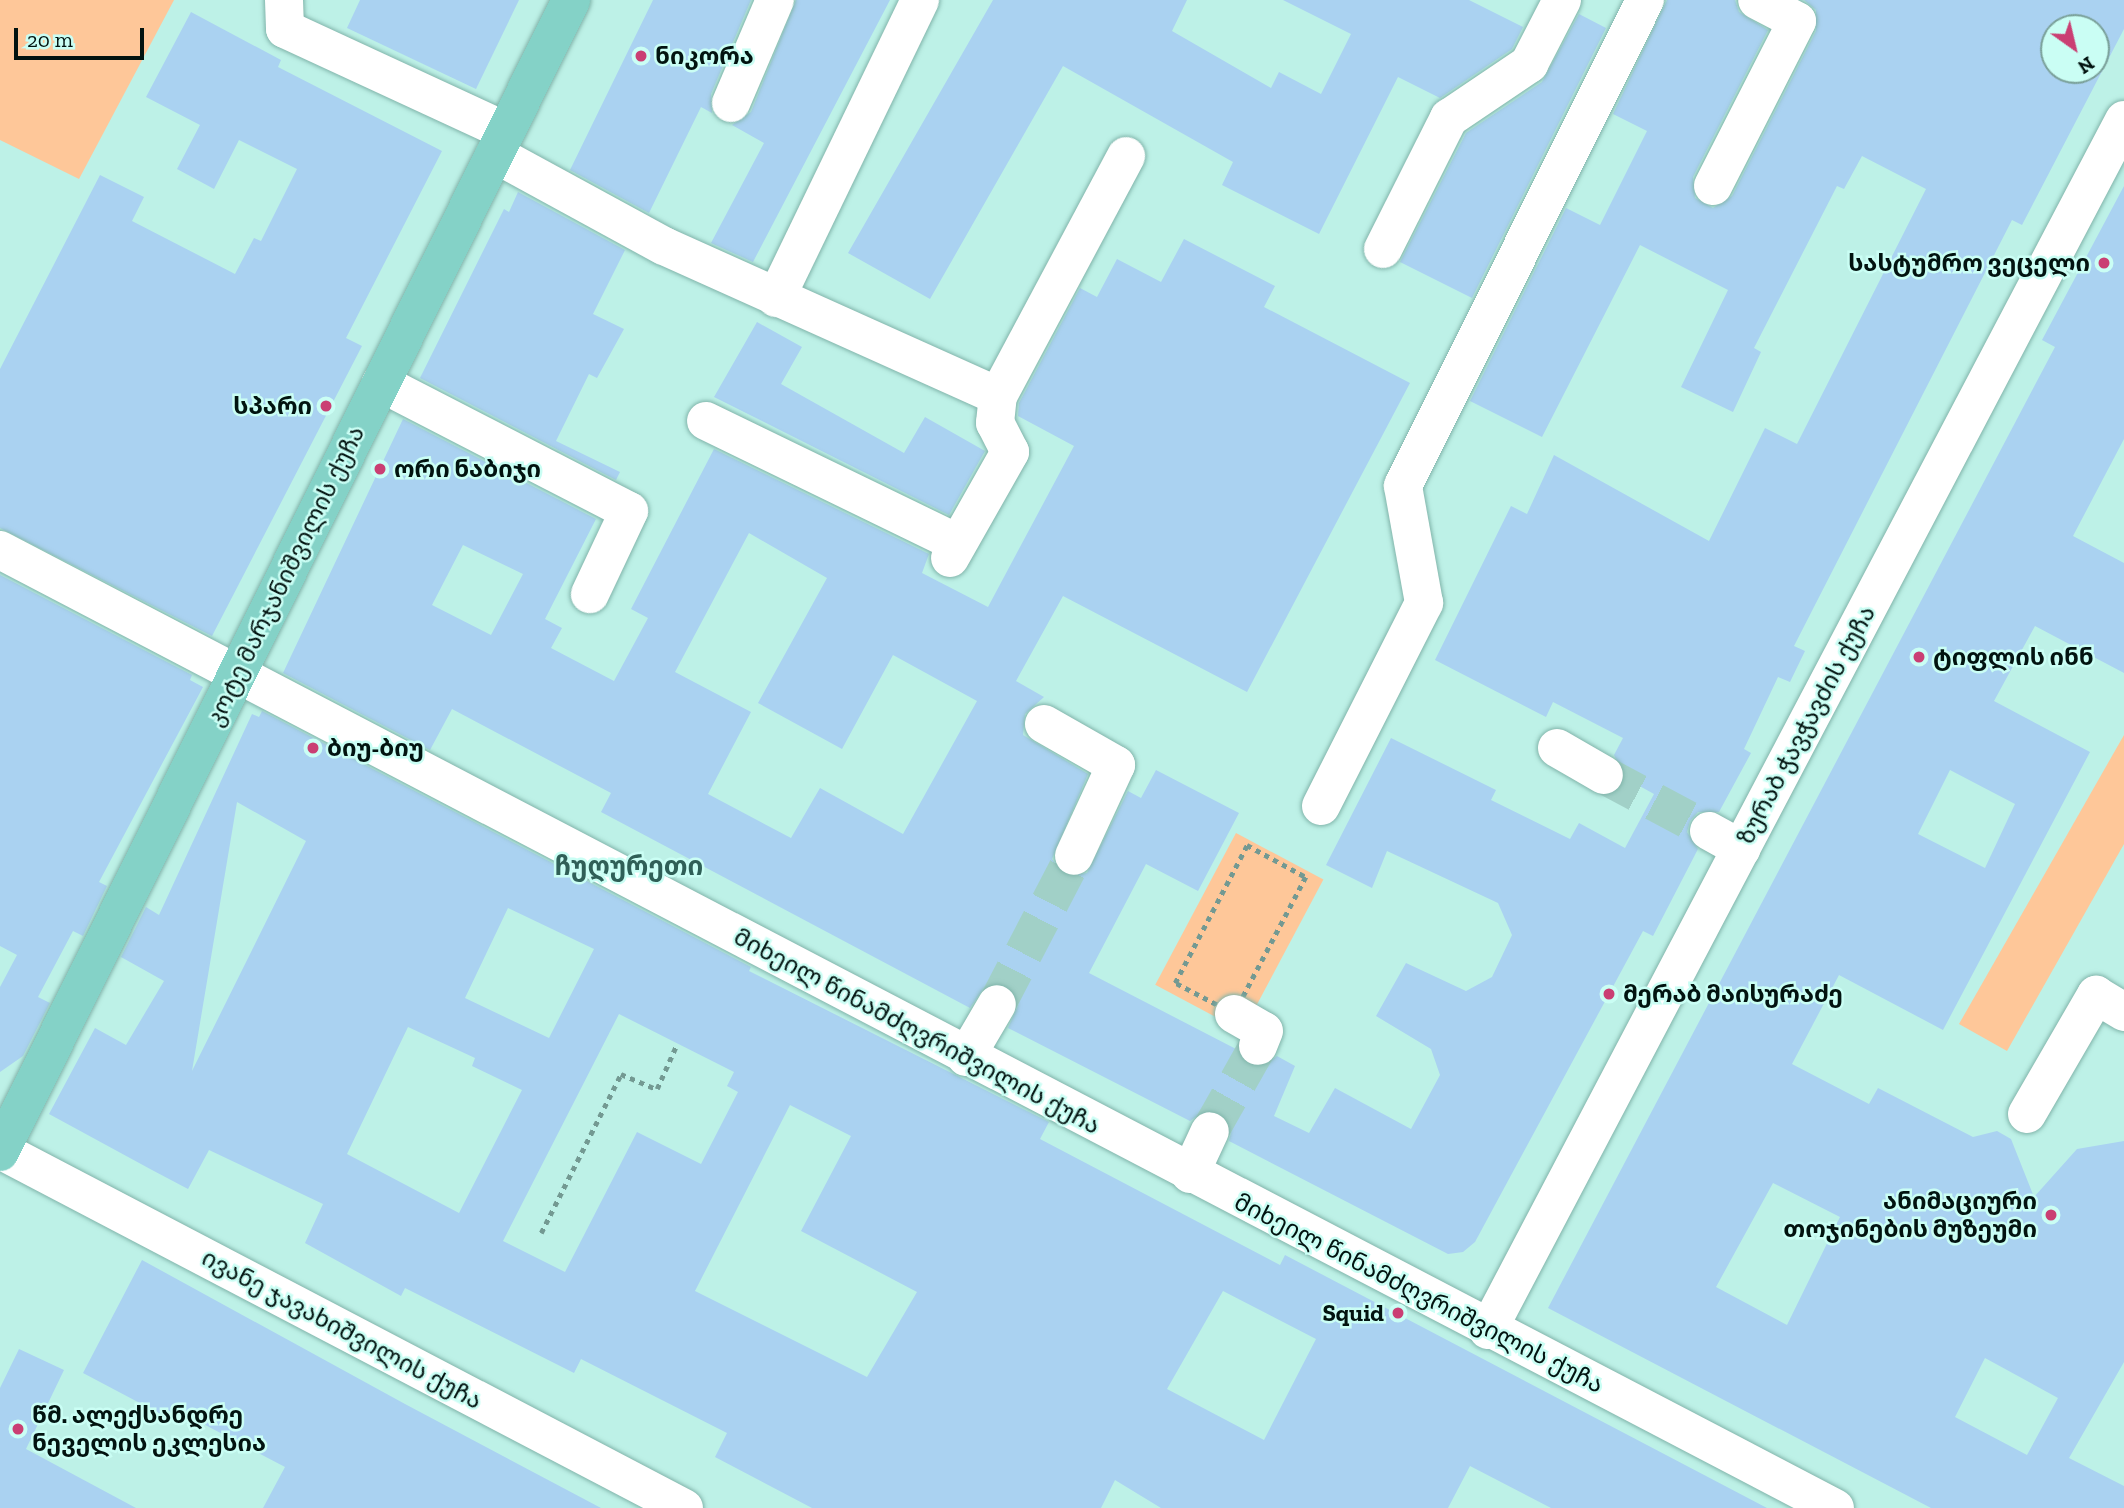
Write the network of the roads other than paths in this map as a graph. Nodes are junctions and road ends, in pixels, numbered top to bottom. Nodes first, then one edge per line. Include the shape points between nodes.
1 (284, 0) edge
2 (571, 0) edge
3 (775, 0) edge
4 (920, 0) edge
5 (1562, 0) edge
6 (1645, 0) edge
7 (1757, 0) edge
8 (731, 103) dead end
9 (2124, 120) edge
10 (500, 143) junction
11 (1126, 156) dead end
12 (1713, 186) dead end
13 (1383, 249) dead end
14 (776, 298) junction
15 (381, 383) junction
16 (998, 396) junction
17 (706, 421) dead end
18 (0, 550) edge
19 (590, 594) dead end
20 (236, 675) junction
21 (1044, 724) dead end
22 (1557, 748) dead end
23 (1604, 775) tunnel mouth
24 (1321, 806) dead end
25 (1074, 856) tunnel mouth
26 (997, 1004) tunnel mouth
27 (2124, 1012) edge
28 (1234, 1014) road end
29 (1258, 1046) dead end
30 (966, 1057) junction
31 (2027, 1114) dead end
32 (1210, 1131) tunnel mouth
33 (0, 1151) edge
34 (1190, 1174) junction
35 (1488, 1330) junction
36 (684, 1508) edge
37 (1836, 1508) edge

1 - 10 street via 285,29
2 - 10 main road, კოტე მარჯანიშვილის ქუჩა
3 - 8 street
4 - 14 street
5 - 13 street via 1529,64 1449,117
6 - 24 street via 1403,486 1424,603
7 - 12 street via 1797,21
9 - 35 street, ზურაბ ჭავჭავძის ქუჩა via 1725,840
10 - 14 street via 664,246
10 - 15 main road, კოტე მარჯანიშვილის ქუჩა
11 - 16 street
14 - 16 street
15 - 19 street via 629,511
15 - 20 main road, კოტე მარჯანიშვილის ქუჩა
16 - 17 street via 995,422 1010,452 953,550
18 - 20 street, მიხეილ წინამძღვრიშვილის ქუჩა
20 - 30 street, მიხეილ წინამძღვრიშვილის ქუჩა
20 - 33 main road, კოტე მარჯანიშვილის ქუჩა
21 - 25 street via 1116,765
22 - 23 street
26 - 30 street
27 - 31 street via 2096,995
28 - 29 street via 1264,1031
30 - 34 street, მიხეილ წინამძღვრიშვილის ქუჩა
32 - 34 street
33 - 36 street, ივანე ჯავახიშვილის ქუჩა
34 - 35 street, მიხეილ წინამძღვრიშვილის ქუჩა
35 - 37 street, მიხეილ წინამძღვრიშვილის ქუჩა

